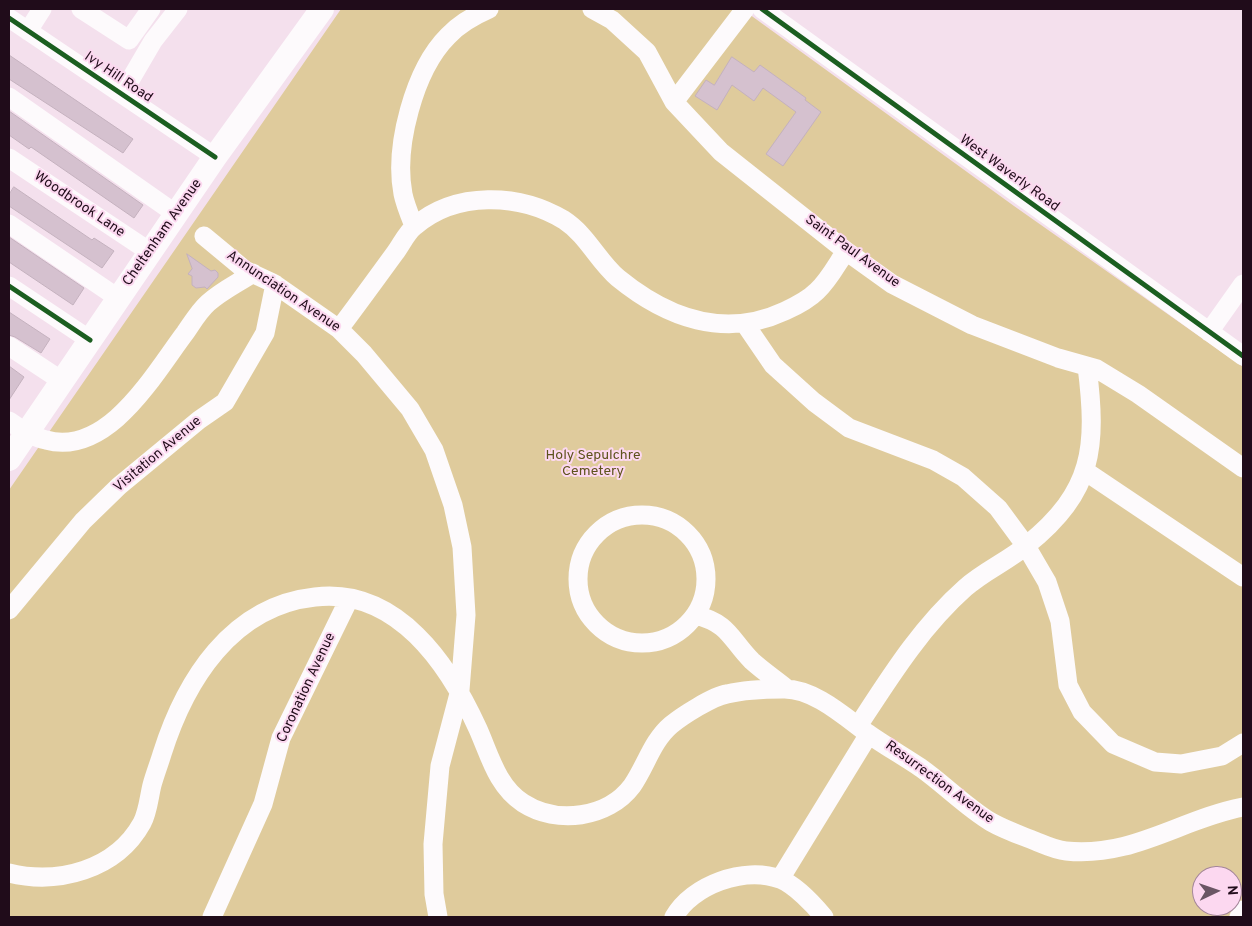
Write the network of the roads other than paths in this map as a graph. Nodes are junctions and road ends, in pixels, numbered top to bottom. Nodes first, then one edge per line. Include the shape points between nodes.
1 (42, 9) edge
2 (81, 9) edge
3 (151, 9) edge
4 (178, 9) edge
5 (322, 9) edge
6 (488, 9) edge
7 (592, 9) edge
8 (745, 9) edge
9 (762, 9) edge
10 (9, 18) edge
11 (28, 31) junction
12 (122, 94) junction
13 (9, 97) edge
14 (674, 102) junction
15 (215, 157) junction
16 (9, 158) edge
17 (176, 214) junction
18 (9, 224) edge
19 (414, 226) junction
20 (204, 236) dead end
21 (846, 251) junction
22 (150, 252) junction
23 (253, 273) junction
24 (275, 284) junction
25 (1243, 284) edge
26 (9, 286) edge
27 (118, 298) junction
28 (745, 324) junction
29 (339, 330) junction
30 (1209, 332) junction
31 (90, 340) junction
32 (9, 346) edge
33 (1243, 356) edge
34 (1087, 366) junction
35 (62, 381) junction
36 (18, 427) edge
37 (9, 459) edge
38 (1243, 468) edge
39 (1086, 471) junction
40 (1026, 546) junction
41 (1243, 577) edge
42 (349, 599) junction
43 (9, 610) edge
44 (696, 615) junction
45 (786, 688) junction
46 (460, 690) junction
47 (863, 730) junction
48 (1243, 743) edge
49 (1243, 807) edge
50 (1223, 811) junction
51 (1243, 821) edge
52 (9, 873) edge
53 (780, 880) junction
54 (1243, 910) edge
55 (212, 917) edge
56 (438, 917) edge
57 (674, 917) edge
58 (824, 917) edge
59 (1239, 917) edge

1 - 11 street
2 - 3 street via 130,40
4 - 12 street via 153,41
5 - 15 main road, Cheltenham Avenue
6 - 19 street via 471,17 447,36 425,69 416,91 409,112 402,167 403,194
7 - 14 street, Saint Paul Avenue via 612,20 646,52
8 - 14 street
9 - 30 street, West Waverly Road
10 - 11 street, Ivy Hill Road
11 - 12 street, Ivy Hill Road
12 - 15 street, Ivy Hill Road
13 - 17 street
14 - 21 street, Saint Paul Avenue via 721,152
15 - 17 main road, Cheltenham Avenue
16 - 22 street, Woodbrook Lane
17 - 22 main road, Cheltenham Avenue
18 - 27 street
19 - 28 street via 444,207 460,202 487,200 530,204 566,221 589,243 602,262 649,300 675,313 711,324
19 - 29 street
20 - 23 street, Annunciation Avenue
21 - 28 street via 817,291 780,314
21 - 34 street, Saint Paul Avenue via 892,284 972,325
22 - 27 main road, Cheltenham Avenue
23 - 24 street, Annunciation Avenue
23 - 36 street via 207,303 135,399 109,426 88,438 66,443 46,440
24 - 29 street, Annunciation Avenue
24 - 43 street, Visitation Avenue via 265,333 225,402 113,492 83,521
25 - 30 street
26 - 31 street
27 - 31 main road, Cheltenham Avenue
28 - 40 street via 773,365 814,402 849,428 933,460 963,477 998,508
29 - 46 street, Annunciation Avenue via 364,354 410,409 434,450 453,505 461,534 465,592
30 - 33 street, West Waverly Road
31 - 35 main road, Cheltenham Avenue
32 - 35 street
34 - 38 street, Saint Paul Avenue via 1138,394
34 - 39 street via 1092,435
35 - 36 main road, Cheltenham Avenue
36 - 37 main road, Cheltenham Avenue
39 - 40 street via 1065,511
39 - 41 street
40 - 47 street via 965,588 921,634
40 - 48 street via 1047,582 1060,621 1068,685 1082,712 1114,744 1155,762 1181,764 1222,756
42 - 46 street via 368,604 404,624 440,661
42 - 52 street via 314,597 274,607 249,620 214,650 173,718 144,822 129,841 106,861 85,872 53,877
42 - 55 street, Coronation Avenue via 281,738 263,804
44 - 44 street via 704,596 706,576 702,556 692,538 677,525 659,516 632,515 601,528 588,543 579,564 577,586 584,608 597,626 616,638 638,644 660,641 680,631
44 - 45 street via 708,618 728,631 752,661
45 - 46 street via 722,694 695,710 670,726 650,751 630,789 605,809 573,816 536,809 505,787
45 - 47 street, Resurrection Avenue via 820,701
46 - 56 street, Annunciation Avenue via 440,766 433,844
47 - 50 street, Resurrection Avenue via 923,770 988,820 1005,830 1062,851 1096,852 1131,846
47 - 53 street
49 - 50 street, Resurrection Avenue
50 - 51 street
53 - 57 street via 746,875 710,884 679,908
53 - 58 street via 810,901
54 - 59 street

